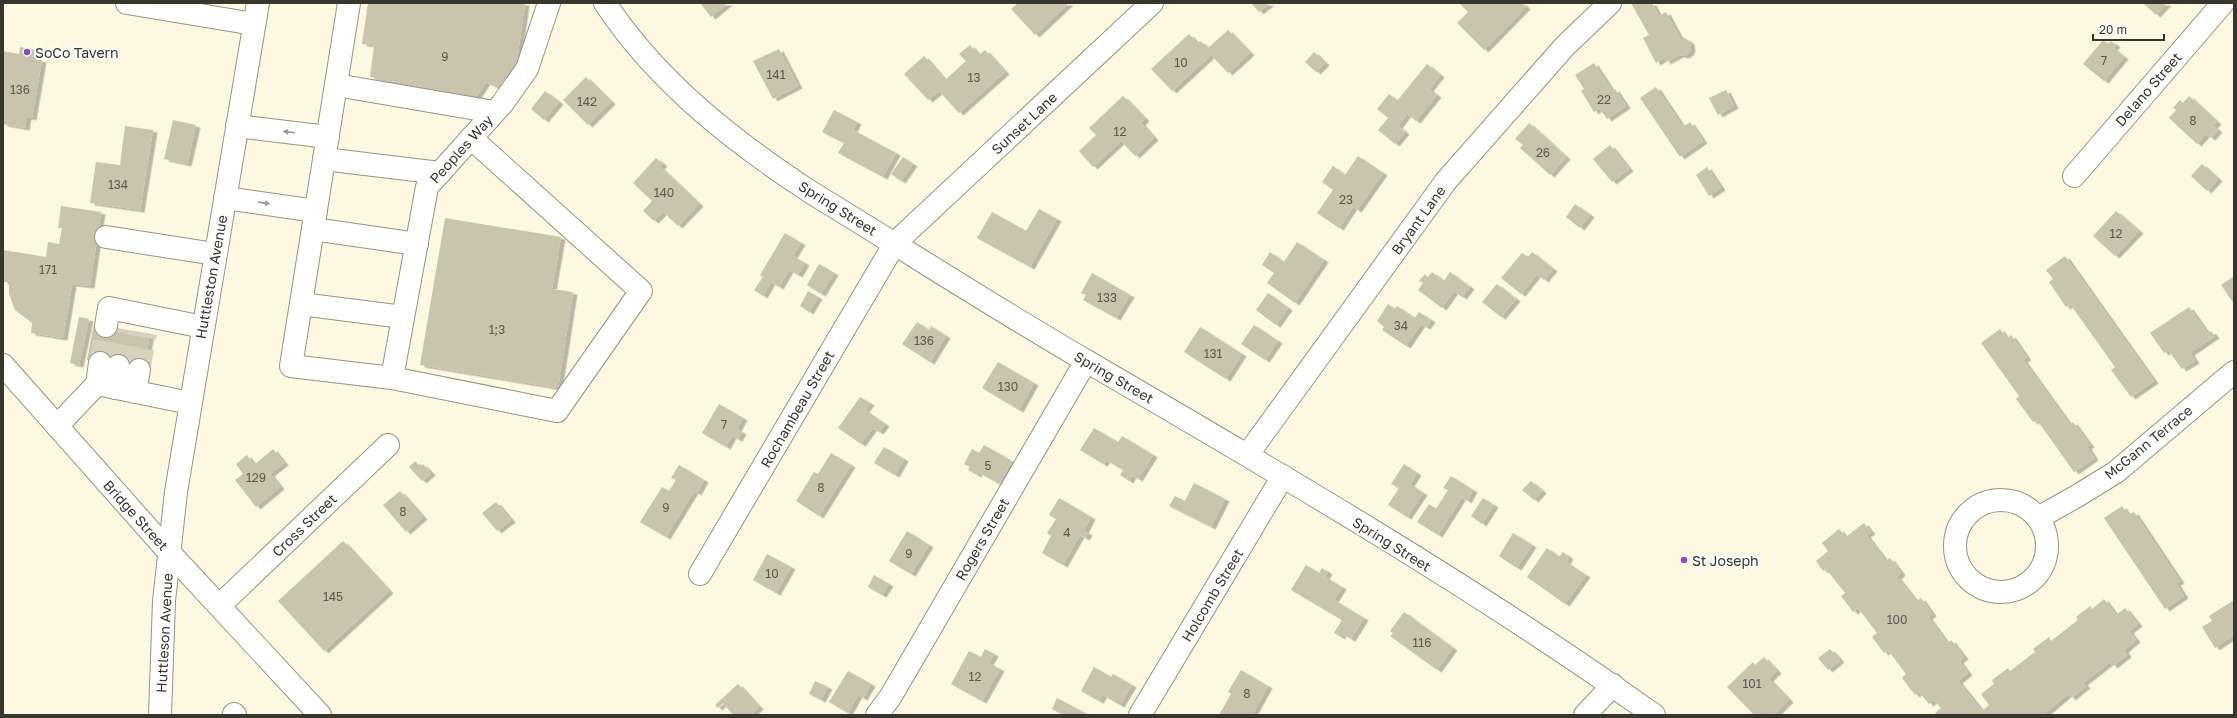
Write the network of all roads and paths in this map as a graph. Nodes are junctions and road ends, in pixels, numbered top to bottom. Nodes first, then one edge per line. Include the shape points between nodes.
1 (127, 3) edge
2 (349, 3) edge
3 (550, 3) edge
4 (605, 3) edge
5 (1152, 3) edge
6 (1610, 3) edge
7 (2223, 3) edge
8 (256, 13) edge
9 (336, 85) junction
10 (494, 112) junction
11 (237, 126) junction
12 (328, 137) junction
13 (471, 138) junction
14 (324, 159) junction
15 (440, 173) junction
16 (2074, 176) dead end
17 (225, 198) junction
18 (314, 220) junction
19 (106, 237) dead end
20 (895, 243) junction
21 (416, 244) junction
22 (215, 254) junction
23 (301, 304) junction
24 (403, 317) junction
25 (131, 323) dead end
26 (202, 327) junction
27 (1086, 361) junction
28 (3, 365) edge
29 (139, 370) dead end
30 (2234, 372) edge
31 (113, 378) junction
32 (392, 378) junction
33 (190, 403) junction
34 (57, 426) junction
35 (388, 445) dead end
36 (1248, 454) junction
37 (1283, 476) junction
38 (2038, 518) junction
39 (168, 551) junction
40 (700, 574) dead end
41 (220, 605) junction
42 (1612, 685) junction
43 (160, 715) edge
44 (320, 715) edge
45 (877, 715) edge
46 (1140, 715) edge
47 (1586, 715) edge
48 (1654, 715) edge

1 - 8 main road
2 - 9 main road
3 - 10 main road, Peoples Way via 527,69
4 - 20 main road, Spring Street via 624,32 650,61 717,124 769,165
5 - 20 main road, Sunset Lane
6 - 36 main road, Bryant Lane via 1566,46 1446,181
7 - 16 main road, Delano Street
8 - 11 main road, Huttleston Avenue
9 - 10 main road
9 - 12 main road
10 - 13 main road, Peoples Way
12 -> 11 main road
11 - 17 main road, Huttleston Avenue
12 - 14 main road
13 - 15 main road, Peoples Way
13 - 32 main road via 641,292 557,411
14 - 15 main road
14 - 18 main road
15 - 21 main road, Peoples Way via 427,187
17 -> 18 main road
17 - 22 main road, Huttleston Avenue
18 - 21 main road
18 - 23 main road
19 - 22 main road
20 - 27 main road, Spring Street
20 - 40 main road, Rochambeau Street
21 - 24 main road, Peoples Way
22 - 26 main road, Huttleston Avenue
23 - 24 main road
23 - 32 main road via 291,366
24 - 32 main road, Peoples Way
25 - 26 main road
26 - 33 main road, Huttleston Avenue
27 - 36 main road, Spring Street
27 - 45 main road, Rogers Street via 891,696
28 - 34 main road, Bridge Street
29 - 31 main road
30 - 38 main road, McGann Terrace via 2116,472
31 - 33 main road
31 - 34 main road
33 - 39 main road, Huttleston Avenue
34 - 39 main road, Bridge Street
35 - 41 main road, Cross Street
36 - 37 main road, Spring Street
37 - 42 main road, Spring Street via 1506,615
37 - 46 main road, Holcomb Street
38 - 38 main road via 2012,501 1997,500 1982,504 1969,512 1960,524 1955,539 1955,554 1960,568 1970,580 1982,588 1997,592 2012,591 2026,585 2037,575 2044,561 2047,546
39 - 41 main road, Bridge Street
39 - 43 main road, Huttleson Avenue
41 - 44 main road, Bridge Street
42 - 47 main road
42 - 48 main road, Spring Street

